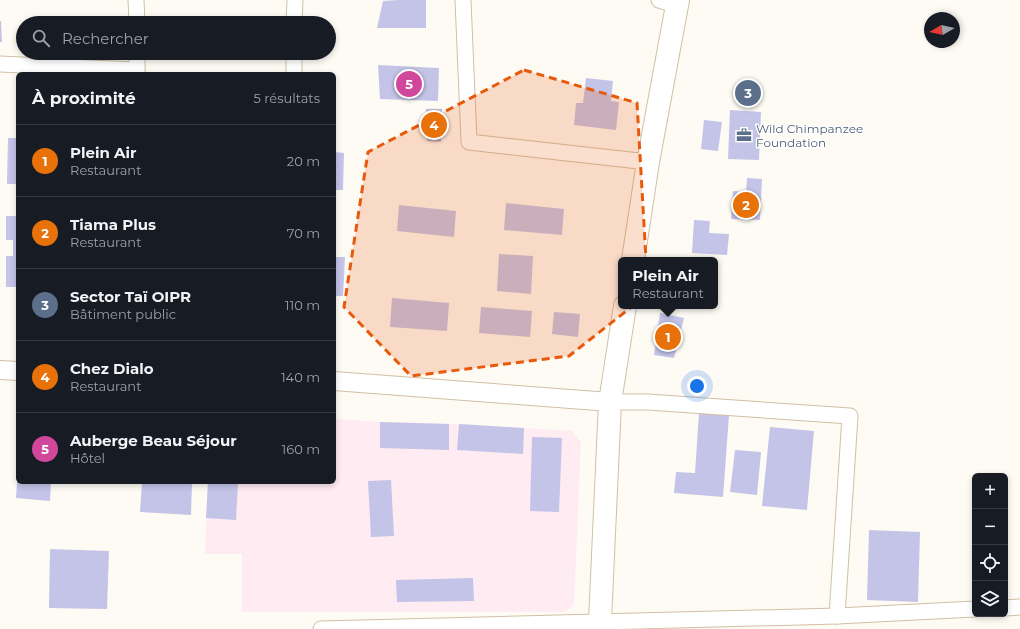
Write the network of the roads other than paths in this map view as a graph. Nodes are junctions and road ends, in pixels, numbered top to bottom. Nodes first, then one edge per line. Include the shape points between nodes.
1 (136, 0) edge
2 (295, 0) edge
3 (463, 0) edge
4 (671, 2) edge
5 (136, 16) edge
6 (294, 16) edge
7 (137, 60) edge
8 (294, 60) edge
9 (0, 64) edge
10 (137, 72) edge
11 (294, 72) edge
12 (648, 162) junction
13 (633, 257) edge
14 (625, 309) edge
15 (0, 370) edge
16 (16, 371) edge
17 (336, 381) edge
18 (610, 402) junction
19 (1020, 607) edge
20 (1008, 608) edge
21 (972, 609) edge
22 (837, 616) junction
23 (600, 625) edge
24 (321, 629) edge

1 - 5 street
2 - 6 street
3 - 12 street via 469,142
4 - 12 main road
7 - 10 street
8 - 11 street
9 - 10 street
12 - 13 main road
14 - 18 main road
15 - 16 street
17 - 18 street
18 - 22 street via 648,402 850,416
18 - 23 main road
19 - 20 street
21 - 22 street
22 - 23 street
23 - 24 street

